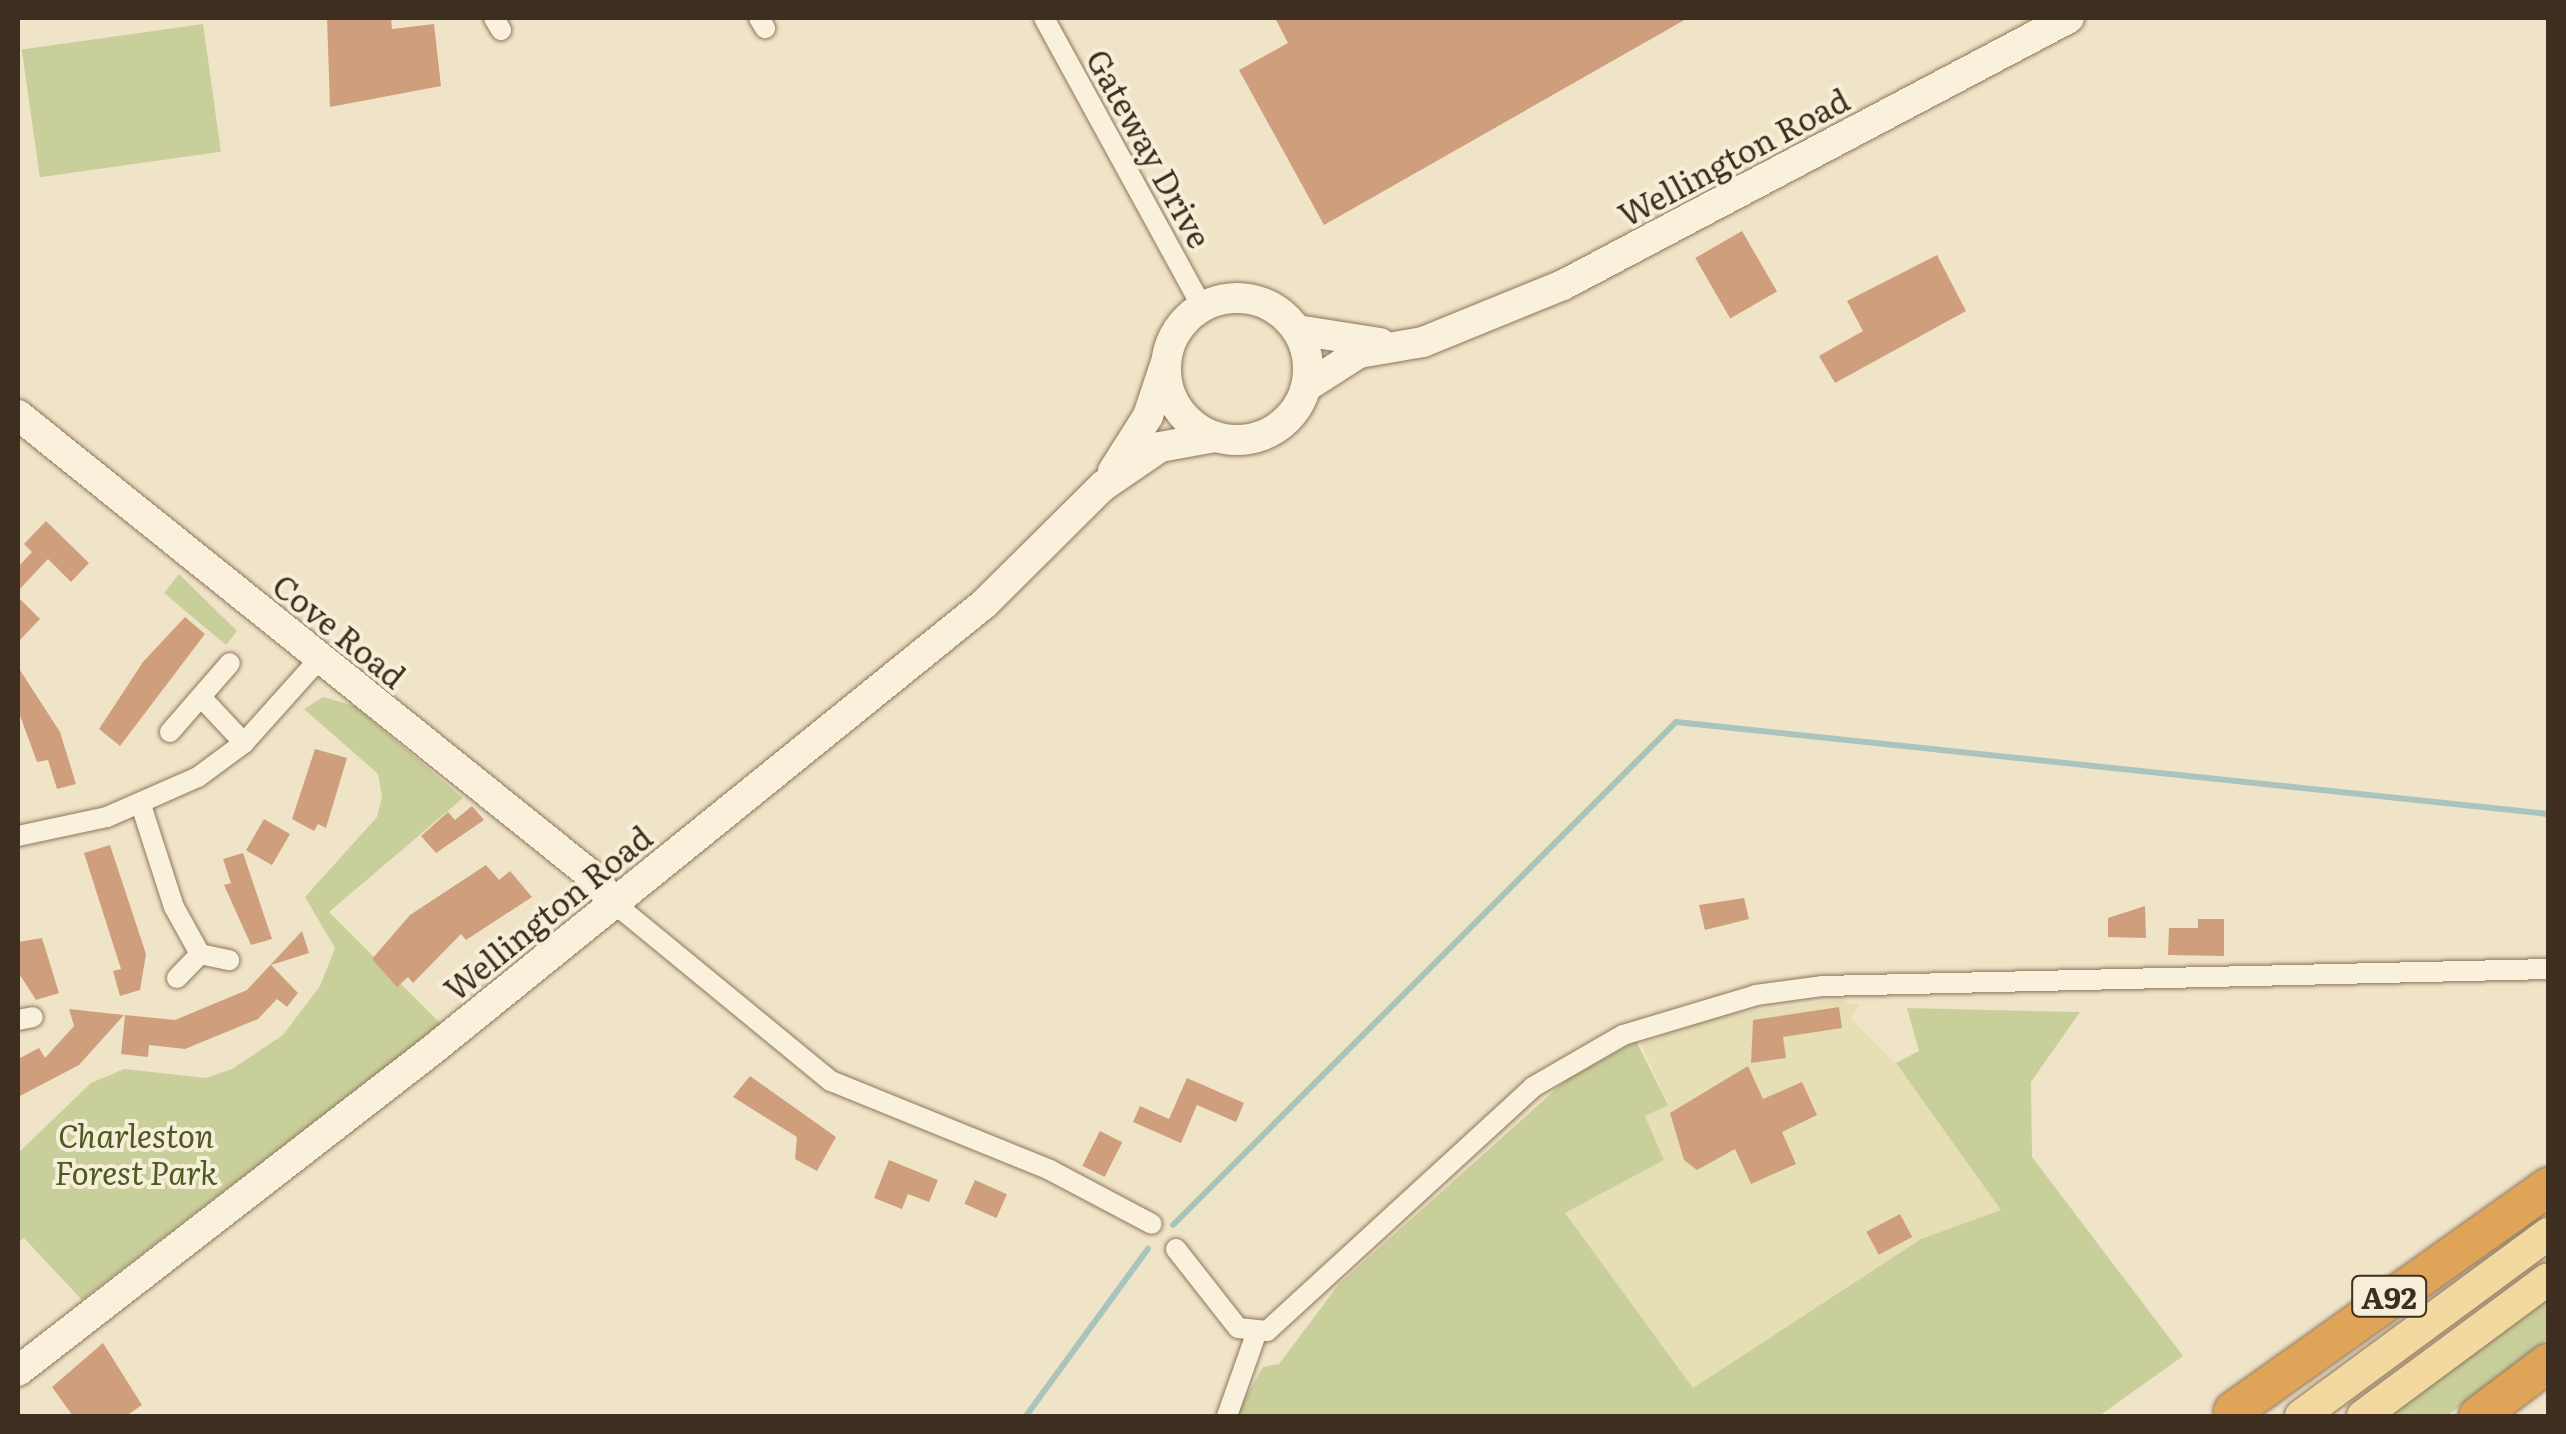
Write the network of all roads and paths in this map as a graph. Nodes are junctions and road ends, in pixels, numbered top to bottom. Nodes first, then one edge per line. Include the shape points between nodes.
1 (1044, 18) edge
2 (2069, 18) edge
3 (1202, 306) junction
4 (1297, 330) junction
5 (1423, 342) junction
6 (1166, 360) junction
7 (1306, 387) junction
8 (18, 416) edge
9 (1215, 437) junction
10 (1103, 486) junction
11 (320, 659) junction
12 (230, 663) dead end
13 (201, 697) junction
14 (170, 732) dead end
15 (244, 743) junction
16 (141, 805) junction
17 (18, 836) edge
18 (614, 903) junction
19 (200, 954) junction
20 (230, 960) dead end
21 (2548, 970) edge
22 (177, 978) dead end
23 (2548, 1187) edge
24 (2548, 1206) edge
25 (1152, 1224) dead end
26 (2548, 1234) edge
27 (1176, 1248) dead end
28 (2548, 1279) edge
29 (1256, 1334) junction
30 (2548, 1363) edge
31 (18, 1371) edge
32 (2229, 1414) edge
33 (1227, 1416) edge
34 (2301, 1416) edge
35 (2363, 1416) edge
36 (2478, 1416) edge

1 - 3 street, Gateway Drive
2 - 5 street, Wellington Road via 1563,286
3 - 4 street via 1254,300
3 - 6 street via 1172,339
4 - 5 street, Wellington Road via 1350,344
4 - 7 street
5 - 7 street, Wellington Road via 1358,353
6 - 9 street via 1172,399
6 - 10 street, Wellington Road via 1148,416
7 - 9 street via 1272,432
8 - 11 street, Cove Road
9 - 10 street, Wellington Road via 1160,447
10 - 18 street, Wellington Road via 984,604
11 - 15 street
11 - 18 street, Cove Road via 592,876
12 - 13 street
13 - 14 street
13 - 15 street
15 - 16 street
16 - 17 street
16 - 19 street via 174,907
18 - 25 street via 831,1081 1050,1170
18 - 31 street, Wellington Road
19 - 20 street
19 - 22 street
21 - 29 street via 1823,986 1710,1006 1623,1035 1533,1087 1272,1327
23 - 32 highway, A92
24 - 32 highway, A92
26 - 34 main road, A92
27 - 29 street via 1232,1322
28 - 35 main road, A92
29 - 33 street
30 - 36 highway

